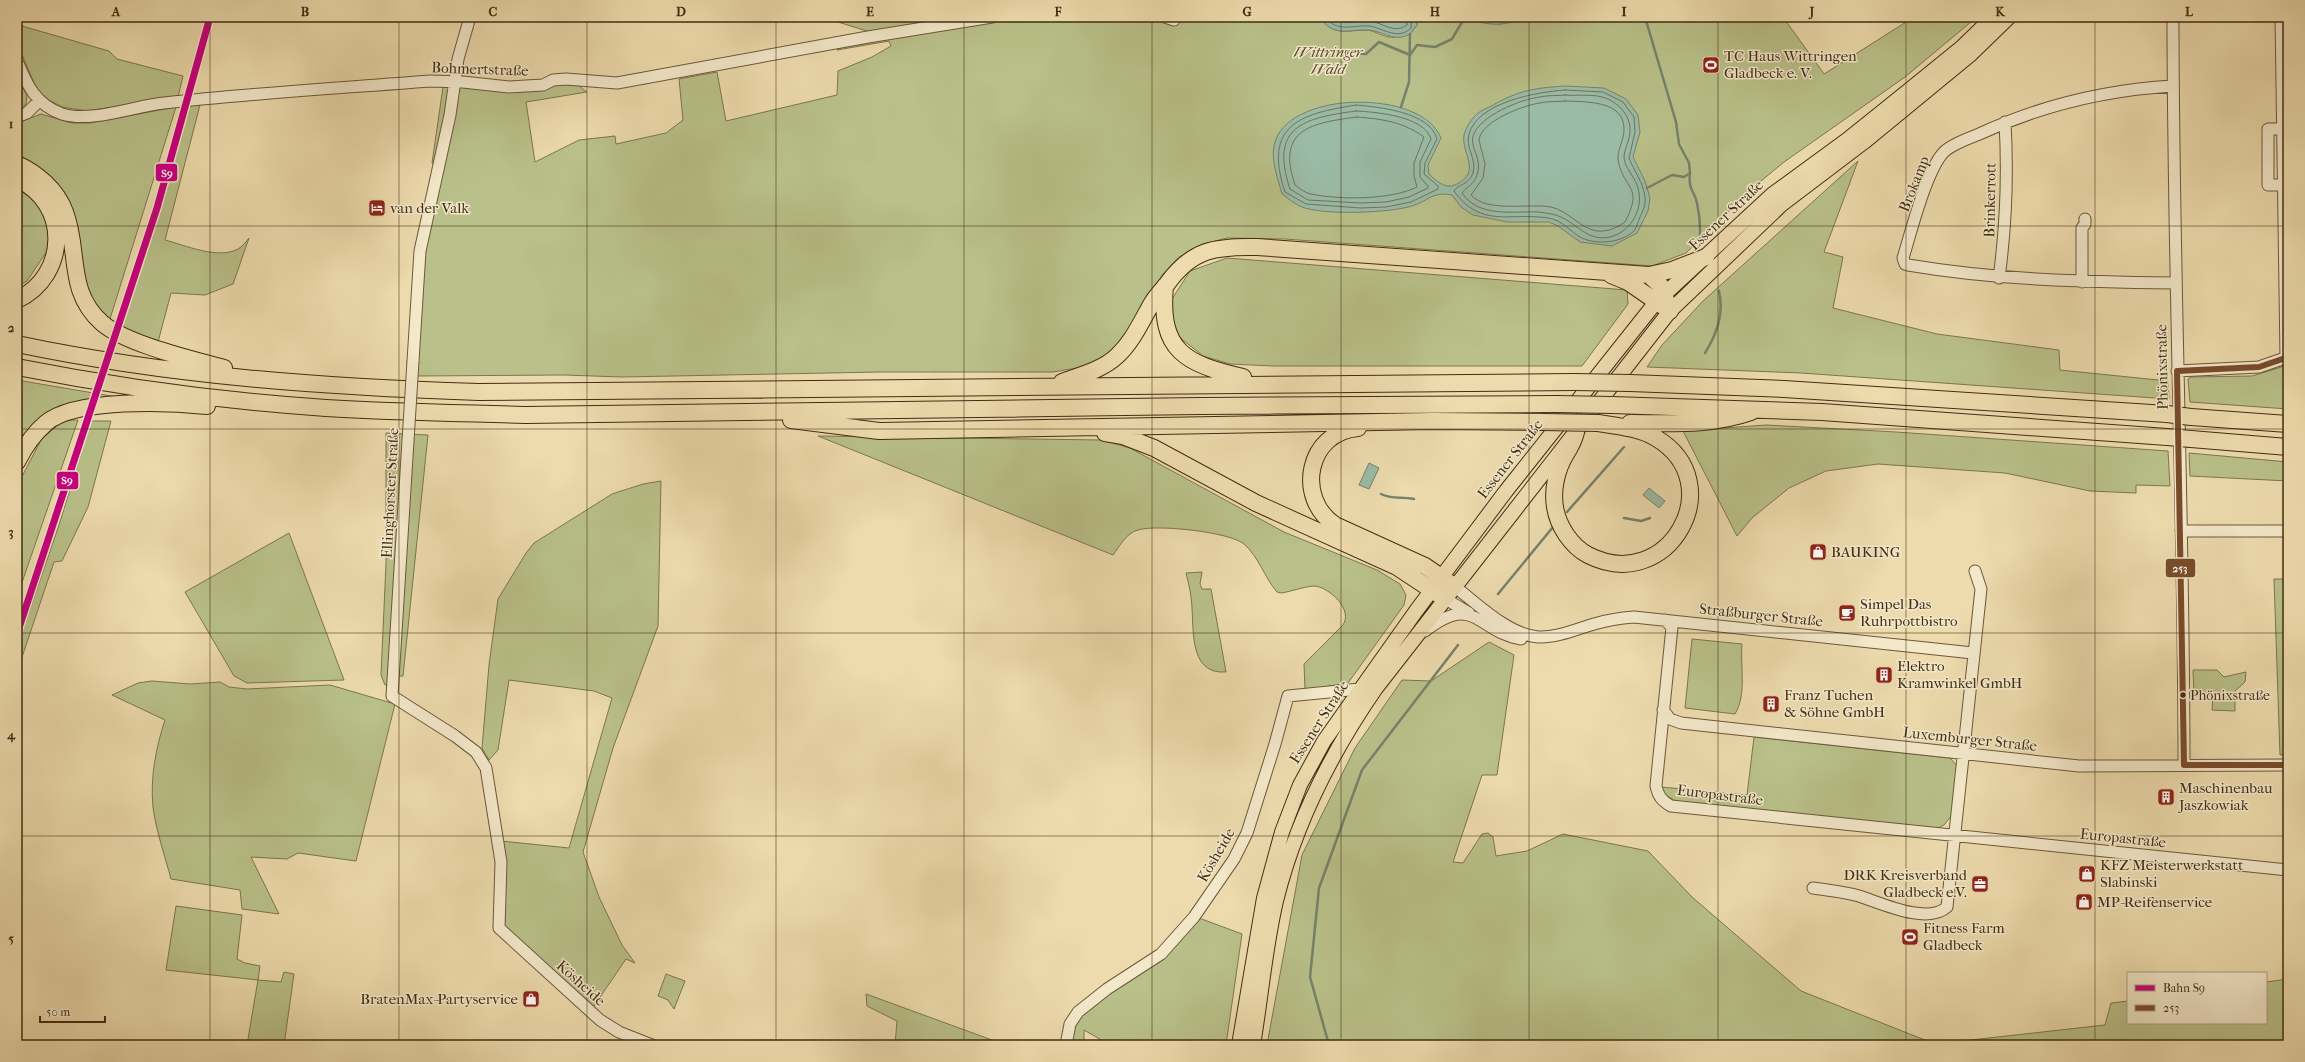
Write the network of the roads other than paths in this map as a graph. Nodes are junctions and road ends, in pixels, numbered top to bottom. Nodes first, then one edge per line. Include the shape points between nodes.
1 (470, 17) edge
2 (992, 17) edge
3 (1993, 17) edge
4 (2009, 17) edge
5 (2173, 17) edge
6 (2281, 17) edge
7 (17, 61) edge
8 (455, 81) junction
9 (2173, 86) junction
10 (38, 101) junction
11 (17, 117) edge
12 (2005, 122) junction
13 (2283, 129) junction
14 (17, 164) edge
15 (17, 178) edge
16 (2284, 185) junction
17 (2085, 219) dead end
18 (1706, 257) junction
19 (1608, 273) junction
20 (1649, 276) junction
21 (1999, 278) junction
22 (2082, 282) junction
23 (2175, 283) junction
24 (1165, 286) junction
25 (1660, 298) junction
26 (17, 300) edge
27 (1670, 311) junction
28 (17, 344) edge
29 (2287, 358) edge
30 (17, 367) edge
31 (2177, 371) junction
32 (259, 379) junction
33 (1270, 383) junction
34 (1050, 386) junction
35 (259, 402) junction
36 (1758, 409) junction
37 (742, 412) junction
38 (1432, 421) junction
39 (1598, 423) junction
40 (2288, 424) edge
41 (1074, 428) junction
42 (1576, 432) junction
43 (2288, 447) edge
44 (17, 462) edge
45 (2288, 530) edge
46 (2181, 531) junction
47 (1975, 571) dead end
48 (1443, 588) junction
49 (1475, 617) junction
50 (1665, 620) junction
51 (1575, 630) junction
52 (1409, 643) junction
53 (1973, 653) junction
54 (1360, 689) junction
55 (1663, 710) junction
56 (1962, 753) junction
57 (2184, 765) junction
58 (2288, 765) edge
59 (1955, 835) junction
60 (2288, 870) edge
61 (1813, 888) dead end
62 (499, 928) joint
63 (652, 1045) edge
64 (1066, 1045) edge
65 (1240, 1045) edge
66 (1253, 1045) edge

1 - 8 street, Ellinghorster Straße via 463,36
2 - 8 street, Bohmertstraße via 617,83 566,79 553,80 543,85 508,87
3 - 18 main road, Essener Straße via 1961,48 1908,91 1773,194
4 - 27 main road, Essener Straße via 1965,59 1781,206
5 - 9 street, Phönixstraße
6 - 13 street
7 - 10 street, Bohmertstraße via 28,88
8 - 10 street, Bohmertstraße via 170,102 83,117 64,114
8 - 62 street, Ellinghorster Straße, bridge via 420,251 392,696 476,752 486,768 501,862
9 - 12 street, Brokamp via 2141,88 2078,100
9 - 23 street, Phönixstraße
10 - 11 street via 27,113
12 - 21 street, Brinkerrott via 2006,197
12 - 21 street, Brokamp via 1943,152 1922,197 1903,258 1908,265
13 - 16 street
13 - 16 street via 2268,129 2268,185
14 - 32 highway via 33,172 47,184 65,212 74,272 82,297 102,323 138,341
15 - 26 highway via 30,184 51,210 57,236 53,262 38,287
16 - 29 street
17 - 22 street via 2082,228
18 - 20 highway
18 - 25 main road, Essener Straße
19 - 20 highway
19 - 24 highway via 1231,247 1196,255 1182,265
19 - 25 highway
20 - 25 highway via 1656,280
21 - 22 street, Brokamp
22 - 23 street, Brokamp
23 - 31 street, Phönixstraße
24 - 33 highway via 1165,324 1179,351 1191,361 1210,369
24 - 34 highway via 1153,302 1136,335 1117,356 1092,371
25 - 27 highway
25 - 48 main road, Essener Straße via 1506,491
27 - 42 main road, Essener Straße
28 - 32 highway via 122,362
29 - 31 street via 2259,367
30 - 35 highway
31 - 46 street, Phönixstraße
32 - 34 highway via 479,392
33 - 34 highway
33 - 40 highway, bridge via 1574,382 1784,389
35 - 37 highway via 400,412 525,415
35 - 44 highway via 236,410 195,405 117,404 76,410 46,422 32,437
36 - 37 highway, bridge via 1556,404
36 - 39 highway via 1730,420 1706,423
36 - 43 highway, bridge
37 - 41 highway via 879,430
38 - 39 highway, bridge
38 - 41 highway
38 - 48 highway via 1425,426 1361,428 1340,432 1319,450 1314,460 1310,482 1315,502 1325,518 1335,525 1419,562
39 - 42 highway via 1655,437 1675,454 1686,474 1690,501 1682,529 1661,552 1642,562 1623,564 1596,559 1581,551 1562,527 1554,506 1556,479 1560,466 1574,443
41 - 48 highway via 1123,436 1154,448 1256,503 1375,556 1416,578
42 - 48 main road, Essener Straße
45 - 46 street
46 - 57 street, Phönixstraße
47 - 53 street via 1981,589
48 - 49 street
48 - 51 street via 1522,633 1538,637
48 - 52 main road, Essener Straße
48 - 54 main road, Essener Straße
49 - 51 street via 1518,639 1533,642 1554,640
49 - 52 street via 1460,613 1443,617
50 - 51 street via 1634,617 1616,619
50 - 53 street, Straßburger Straße
50 - 55 street, Europastraße via 1672,627
52 - 66 main road, Essener Straße via 1364,705 1339,746 1315,792 1297,836 1274,911
53 - 56 street
54 - 64 street, Kösheide via 1288,696 1247,833 1234,860 1194,917 1161,954 1107,989 1078,1012 1070,1024
54 - 65 main road, Essener Straße via 1320,747 1300,785 1282,832 1264,898
55 - 56 street, Luxemburger Straße via 1670,719 1679,723
55 - 59 street, Europastraße via 1656,786 1664,802 1671,806
56 - 57 street, Luxemburger Straße via 2080,766
56 - 59 street
57 - 58 street, Luxemburger Straße
59 - 60 street, Europastraße
59 - 61 street via 1947,908 1942,912 1910,912 1843,892
62 - 63 street, Kösheide via 600,1020 619,1032

